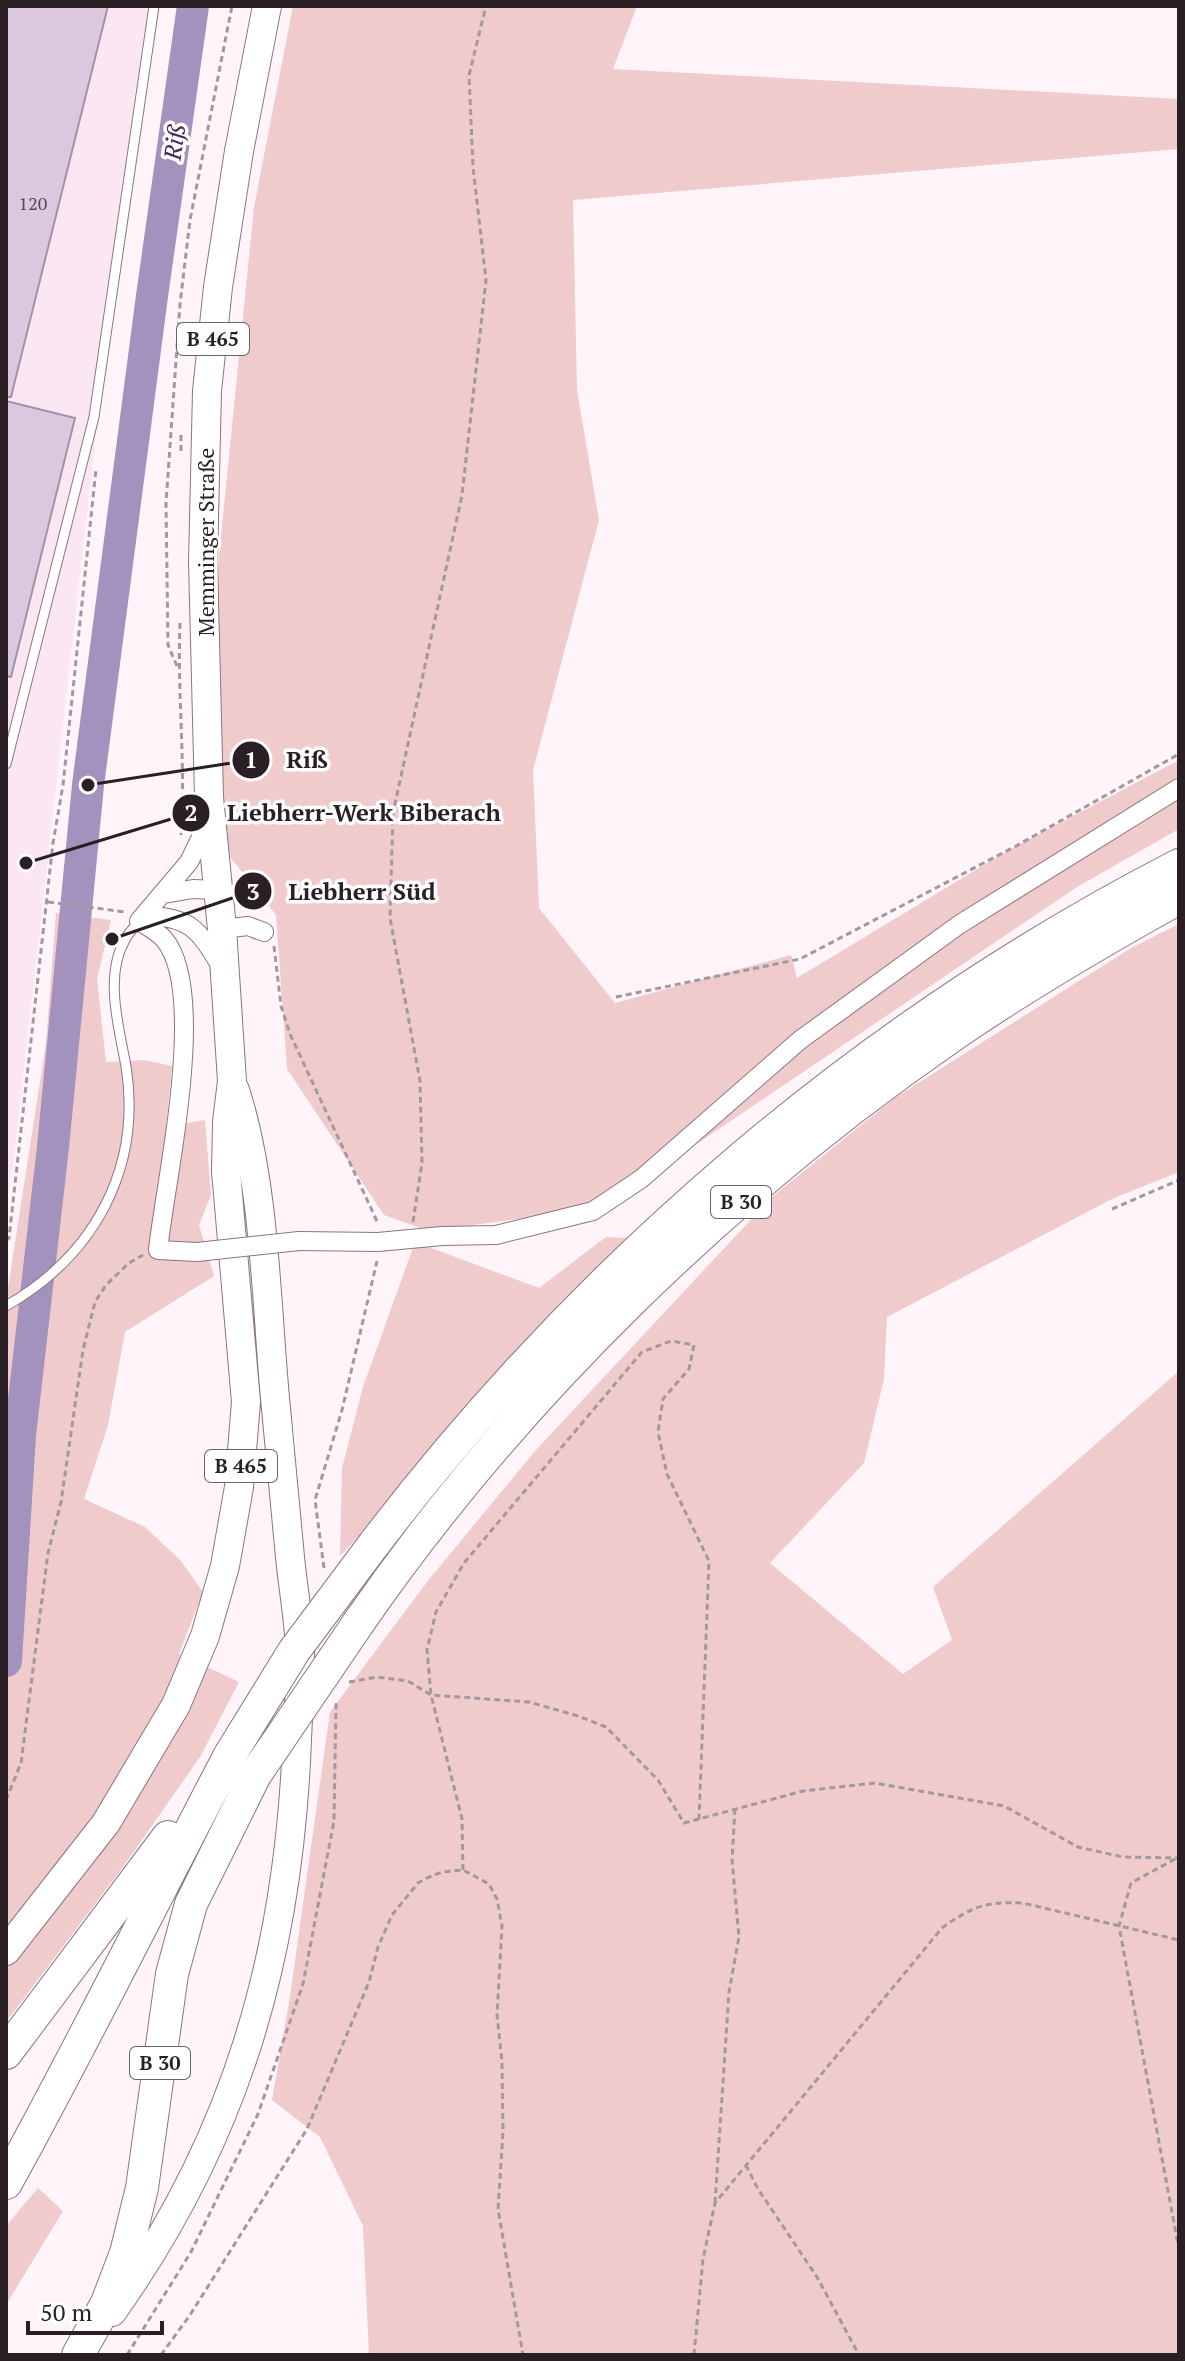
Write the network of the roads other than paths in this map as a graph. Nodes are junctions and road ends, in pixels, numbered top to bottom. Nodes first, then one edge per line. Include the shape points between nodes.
1 (154, 6) edge
2 (267, 6) edge
3 (6, 764) edge
4 (1179, 788) edge
5 (210, 819) junction
6 (1179, 865) edge
7 (228, 887) junction
8 (164, 894) junction
9 (1179, 898) edge
10 (142, 918) junction
11 (222, 929) junction
12 (264, 932) road end
13 (226, 975) junction
14 (232, 1081) junction
15 (6, 1306) edge
16 (230, 1755) junction
17 (255, 1775) junction
18 (6, 1951) edge
19 (6, 2053) edge
20 (58, 2089) junction
21 (6, 2183) edge
22 (78, 2355) edge

1 - 3 lane via 94,417
2 - 5 main road, Memminger Straße / B 465 via 236,167 207,391 203,562
4 - 10 street, bridge via 960,924 800,1040 641,1179 593,1211 496,1235 158,1250 181,1097 184,1030 173,953
5 - 7 main road, Memminger Straße / B 465
5 - 8 street via 189,862
6 - 16 highway, B 30, bridge via 1045,940 938,1009 754,1148 653,1236 552,1335 433,1468 294,1651
7 - 8 street
7 - 11 main road, Memminger Straße / B 465
8 - 10 street
9 - 17 highway, B 30, bridge via 957,1033 844,1117 732,1210 614,1320 434,1521
10 - 13 street via 179,919 194,927
10 - 15 lane via 123,942 116,969 115,1019 126,1068 128,1137 110,1200 47,1279
11 - 12 street via 248,926
11 - 13 main road, Memminger Straße / B 465
13 - 14 main road, Memminger Straße / B 465
14 - 18 main road, B 465 via 226,1171 246,1402 225,1566 205,1636 142,1767 106,1823
14 - 22 main road, B 465 via 247,1126 264,1258 300,1652 288,1873 254,2028 228,2102 157,2244
16 - 19 highway
16 - 20 highway, B 30
17 - 20 highway, B 30
17 - 22 highway, B 30 via 191,1904 172,1974 142,2188 126,2253 107,2303
20 - 21 highway, B 30

